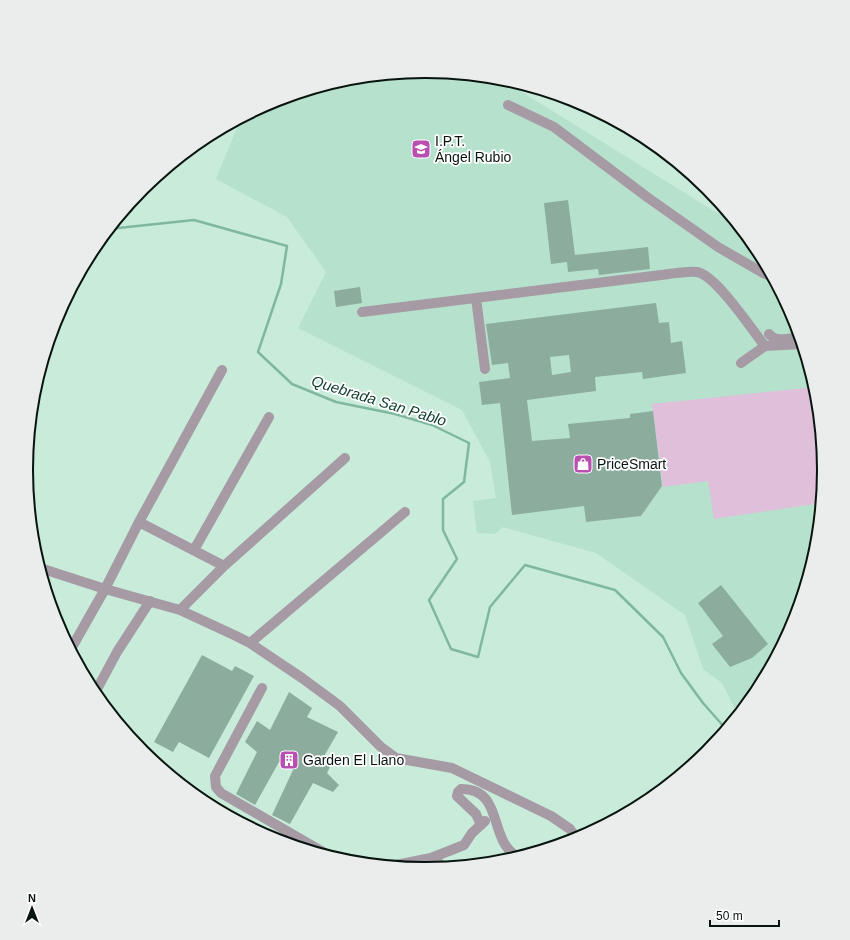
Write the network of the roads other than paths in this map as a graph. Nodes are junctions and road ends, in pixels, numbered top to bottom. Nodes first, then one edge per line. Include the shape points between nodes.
1 (508, 105) dead end
2 (764, 273) edge
3 (476, 298) junction
4 (362, 312) dead end
5 (769, 334) dead end
6 (794, 338) edge
7 (796, 344) edge
8 (765, 346) junction
9 (741, 363) dead end
10 (485, 369) dead end
11 (222, 370) dead end
12 (269, 417) dead end
13 (345, 458) dead end
14 (405, 512) dead end
15 (139, 522) junction
16 (194, 550) junction
17 (224, 566) junction
18 (46, 570) edge
19 (105, 588) junction
20 (150, 601) junction
21 (180, 610) junction
22 (73, 643) edge
23 (250, 643) junction
24 (98, 686) edge
25 (262, 688) dead end
26 (480, 787) junction
27 (494, 813) junction
28 (481, 825) junction
29 (573, 833) edge
30 (310, 845) edge
31 (513, 852) edge
32 (431, 858) junction
33 (413, 862) edge
34 (436, 862) edge

1 - 2 street via 554,127 718,247
3 - 4 street
3 - 8 street via 697,272 717,285
3 - 10 street
5 - 6 street via 776,340
7 - 8 street
8 - 9 street
11 - 15 street
12 - 16 street
13 - 17 street
14 - 23 street
15 - 16 street
15 - 19 street
16 - 17 street
17 - 21 street
18 - 19 street
19 - 20 street
19 - 22 street
20 - 21 street
20 - 24 street
21 - 23 street
23 - 26 street via 340,706 381,747 396,758 452,768
25 - 30 street via 215,776 216,787 221,793
26 - 27 street
26 - 28 street via 461,789 457,796 476,814
26 - 29 street via 551,816
27 - 28 street
27 - 31 street via 499,832
28 - 32 street via 464,845
32 - 33 street
32 - 34 street

